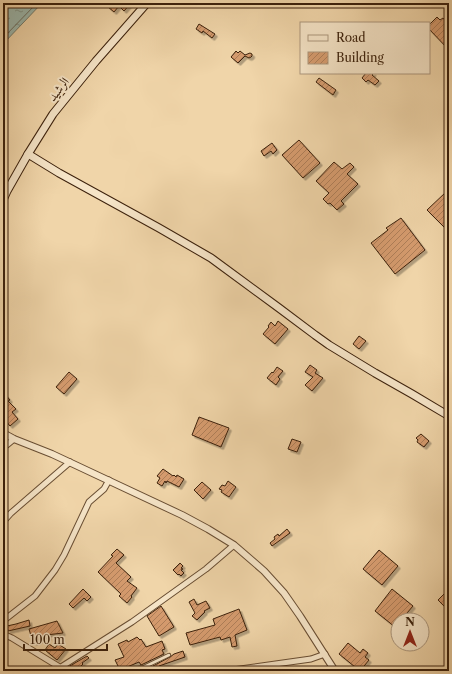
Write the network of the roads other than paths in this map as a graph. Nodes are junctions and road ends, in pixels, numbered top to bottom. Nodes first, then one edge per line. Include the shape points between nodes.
1 (147, 3) edge
2 (28, 154) junction
3 (3, 200) edge
4 (449, 416) edge
5 (3, 434) edge
6 (14, 439) junction
7 (3, 448) edge
8 (70, 462) junction
9 (109, 480) junction
10 (3, 522) edge
11 (234, 545) junction
12 (3, 621) edge
13 (3, 634) edge
14 (325, 654) junction
15 (169, 655) dead end
16 (61, 667) junction
17 (139, 670) edge
18 (66, 671) edge
19 (226, 671) edge
20 (335, 671) edge

1 - 2 main road, الرشيد via 54,114
2 - 3 main road, الرشيد
2 - 4 main road via 211,258 329,345
5 - 6 street
6 - 7 street
6 - 8 street
8 - 9 street
8 - 10 street
9 - 11 street via 208,528
9 - 12 street via 104,489 89,502 55,570 35,596
11 - 14 street via 264,571 284,593
11 - 16 street via 206,569 145,613
13 - 16 street
14 - 19 street via 311,659
14 - 20 street
15 - 17 lane
16 - 18 street

